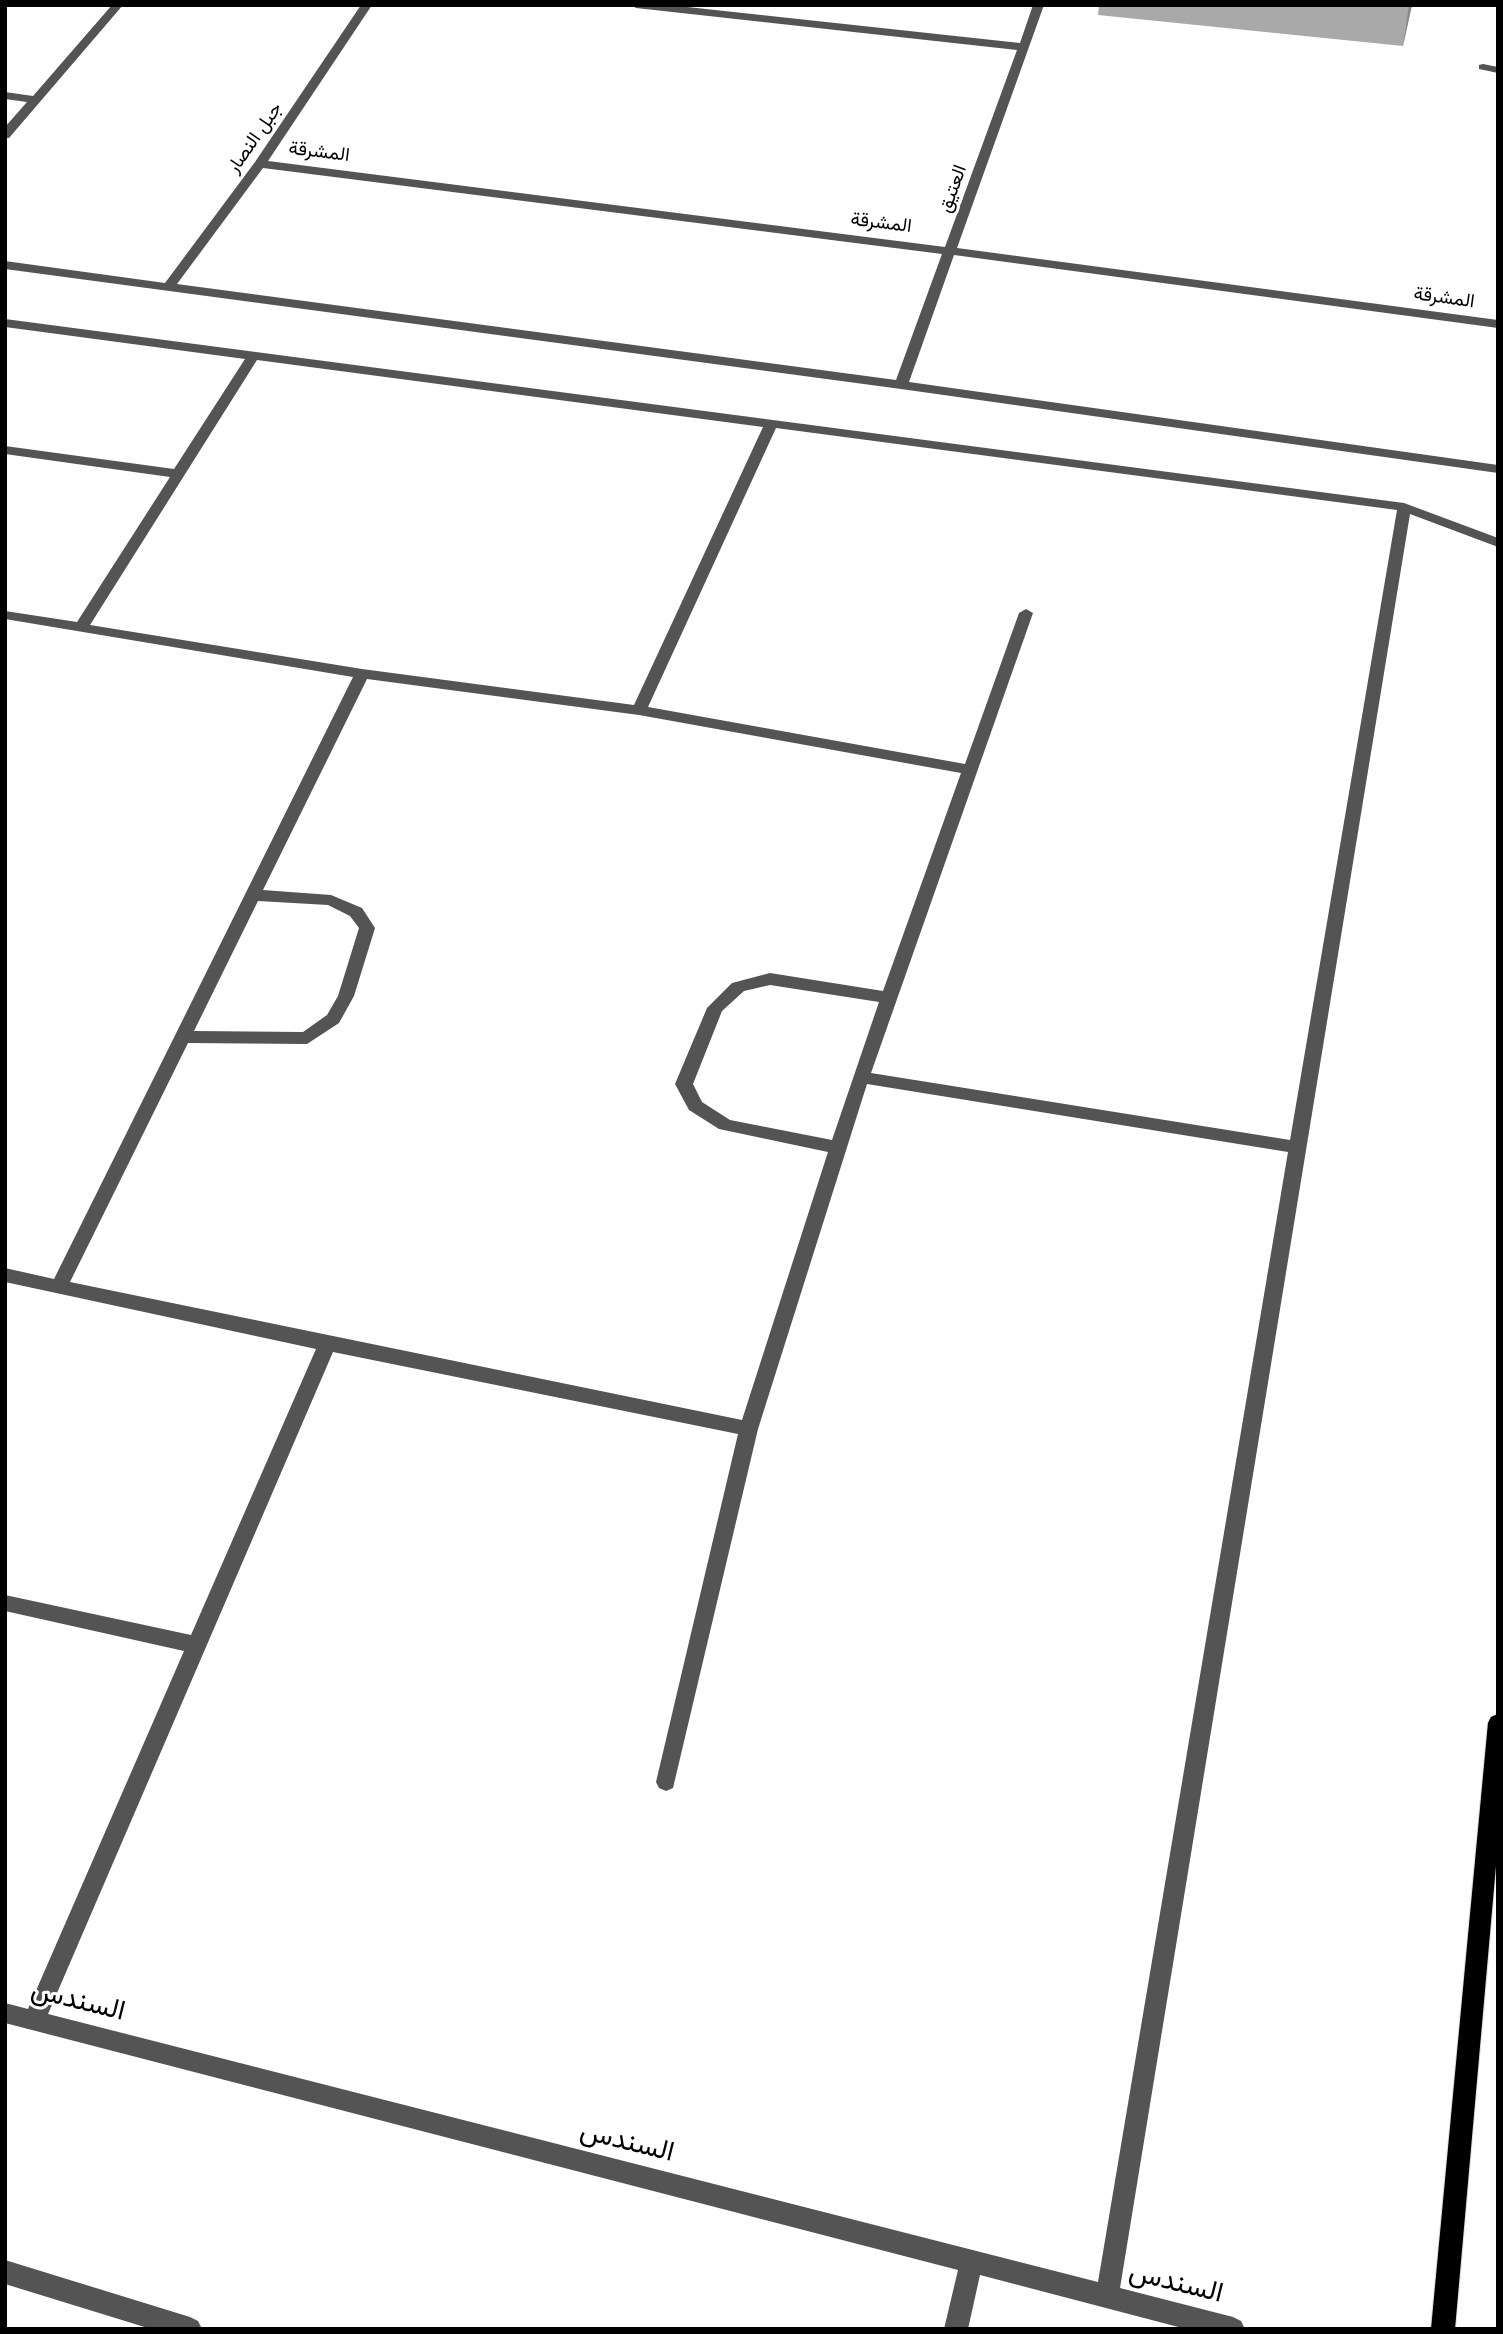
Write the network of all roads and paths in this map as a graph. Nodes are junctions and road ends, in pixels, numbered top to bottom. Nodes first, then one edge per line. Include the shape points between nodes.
1 (118, 5) edge
2 (367, 5) edge
3 (636, 5) edge
4 (1040, 5) edge
5 (1025, 47) junction
6 (1483, 68) dead end
7 (1498, 70) edge
8 (5, 95) edge
9 (36, 100) junction
10 (5, 135) edge
11 (260, 164) junction
12 (951, 251) junction
13 (5, 265) edge
14 (168, 287) junction
15 (5, 323) edge
16 (1498, 324) edge
17 (254, 355) junction
18 (901, 385) junction
19 (771, 424) junction
20 (5, 450) edge
21 (1495, 470) edge
22 (178, 474) junction
23 (1404, 507) junction
24 (1498, 532) edge
25 (1478, 535) junction
26 (1498, 543) edge
27 (1026, 613) dead end
28 (5, 615) edge
29 (81, 627) junction
30 (362, 674) junction
31 (639, 710) junction
32 (970, 770) junction
33 (253, 895) junction
34 (890, 998) junction
35 (183, 1037) junction
36 (861, 1077) junction
37 (1297, 1147) junction
38 (839, 1148) junction
39 (5, 1275) edge
40 (59, 1286) junction
41 (327, 1344) junction
42 (749, 1429) junction
43 (5, 1604) edge
44 (197, 1645) junction
45 (1498, 1723) edge
46 (666, 1782) dead end
47 (5, 2013) edge
48 (34, 2021) junction
49 (971, 2262) junction
50 (5, 2272) edge
51 (1107, 2297) junction
52 (190, 2329) edge
53 (956, 2329) edge
54 (1233, 2329) edge
55 (1443, 2329) edge

1 - 9 street
2 - 11 street, جبل النصار
3 - 5 street
4 - 5 street, العتيق
5 - 12 street, العتيق
6 - 7 street
8 - 9 street
9 - 10 street
11 - 12 street, المشرقة
11 - 14 street, جبل النصار
12 - 16 street, المشرقة
12 - 18 street, العتيق
13 - 14 street
14 - 18 street
15 - 17 street
17 - 19 street
17 - 22 street
18 - 21 street
19 - 23 street
19 - 31 street
20 - 22 street
22 - 29 street
23 - 25 street
23 - 37 street
24 - 25 street
25 - 26 street
27 - 32 street
28 - 29 street
29 - 30 street
30 - 31 street
30 - 33 street
31 - 32 street
32 - 34 street
33 - 35 street
33 - 35 street via 331,900 356,912 367,928 345,996 333,1019 307,1038
34 - 36 street
34 - 38 street via 770,979 738,987 715,1009 684,1084 695,1106 725,1125
35 - 40 street
36 - 37 street
36 - 38 street
37 - 51 street
38 - 42 street
39 - 40 street
40 - 41 street
41 - 42 street
41 - 44 street
42 - 46 street
43 - 44 street
44 - 48 street
45 - 55 main road
47 - 48 street, السندس
48 - 49 street, السندس
49 - 51 street, السندس
49 - 53 street
50 - 52 street
51 - 54 street, السندس

